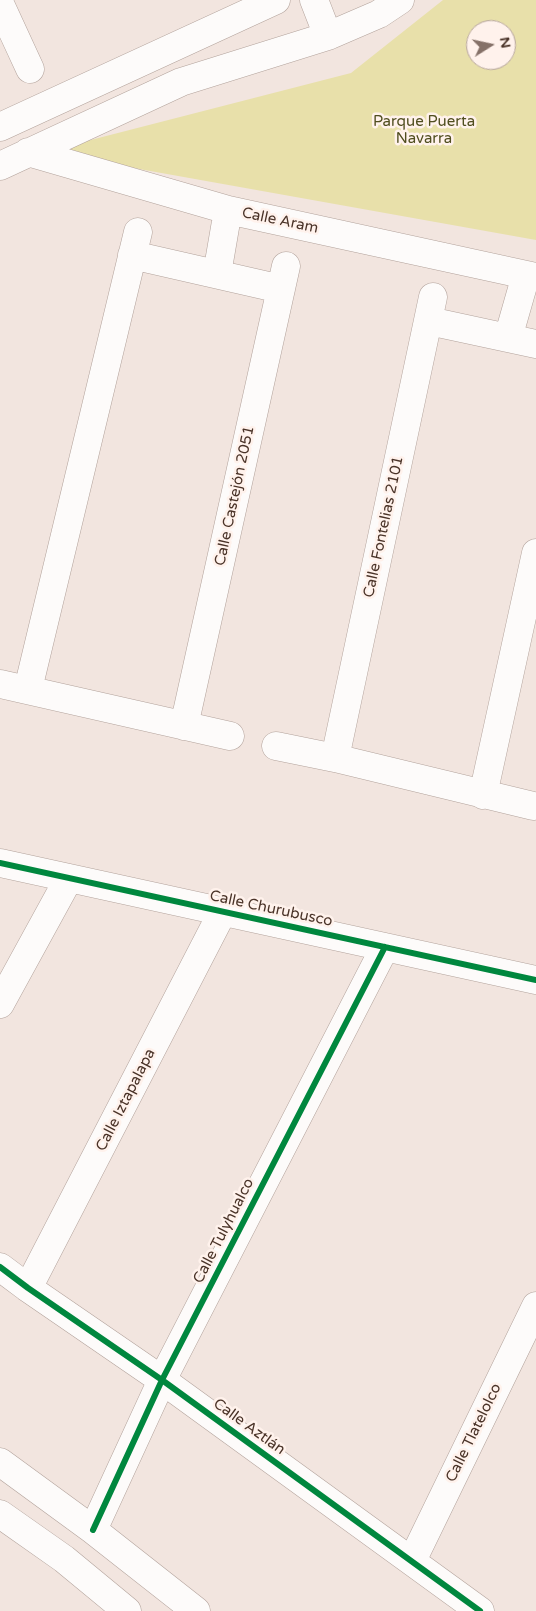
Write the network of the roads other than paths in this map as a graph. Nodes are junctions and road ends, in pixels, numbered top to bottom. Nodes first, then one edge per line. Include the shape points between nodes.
1 (274, 0) edge
2 (314, 0) edge
3 (0, 4) edge
4 (384, 5) edge
5 (328, 36) junction
6 (9, 49) edge
7 (30, 69) dead end
8 (0, 127) edge
9 (28, 152) junction
10 (0, 166) edge
11 (228, 210) junction
12 (217, 274) junction
13 (531, 276) edge
14 (508, 338) junction
15 (536, 344) edge
16 (536, 553) edge
17 (0, 684) edge
18 (28, 689) junction
19 (184, 726) junction
20 (230, 736) dead end
21 (276, 746) dead end
22 (335, 758) junction
23 (483, 795) junction
24 (533, 806) dead end
25 (0, 863) edge
26 (69, 878) junction
27 (223, 911) junction
28 (385, 947) junction
29 (536, 980) edge
30 (0, 1004) edge
31 (0, 1266) edge
32 (28, 1288) junction
33 (536, 1306) edge
34 (162, 1380) junction
35 (0, 1462) edge
36 (0, 1514) edge
37 (93, 1530) junction
38 (412, 1561) junction
39 (127, 1611) edge
40 (196, 1611) edge
41 (480, 1611) edge

1 - 8 street
2 - 5 street
3 - 6 street
4 - 5 street
5 - 9 street via 181,82
6 - 7 street
9 - 10 street
9 - 11 street, Calle Aram
11 - 12 street
11 - 13 street, Calle Aram
12 - 18 street via 135,243
12 - 19 street, Calle Castejón 2051 via 283,277
13 - 14 street
14 - 15 street
14 - 22 street, Calle Fontelias 2101 via 431,309
16 - 23 street
17 - 18 street
18 - 19 street
19 - 20 street
21 - 22 street
22 - 23 street
23 - 24 street
25 - 26 street, Calle Churubusco
26 - 27 street, Calle Churubusco
26 - 30 street
27 - 28 street, Calle Churubusco
27 - 32 street, Calle Iztapalapa
28 - 29 street, Calle Churubusco
28 - 34 street, Calle Tulyhualco
31 - 32 street, Calle Aztlán
32 - 34 street, Calle Aztlán
33 - 38 street, Calle Tlatelolco
34 - 37 street, Calle Tulyhualco
34 - 38 street, Calle Aztlán
35 - 37 street
36 - 39 street via 64,1559
37 - 40 street
38 - 41 street, Calle Aztlán

